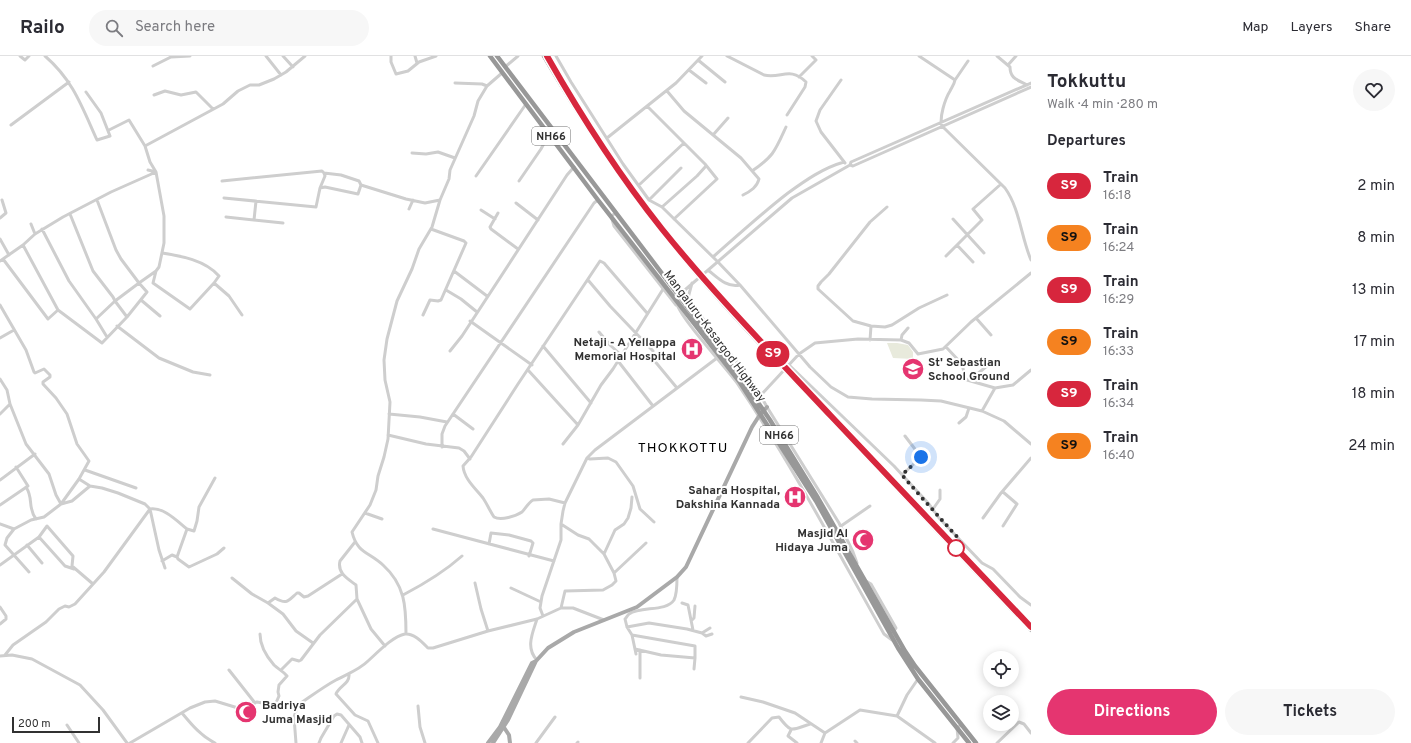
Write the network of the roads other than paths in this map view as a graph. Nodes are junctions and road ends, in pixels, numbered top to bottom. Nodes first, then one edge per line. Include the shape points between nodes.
1 (20, 56) edge
2 (29, 56) edge
3 (45, 56) edge
4 (181, 56) edge
5 (190, 56) edge
6 (266, 56) edge
7 (284, 56) edge
8 (305, 56) edge
9 (391, 56) edge
10 (415, 56) edge
11 (436, 56) edge
12 (490, 56) edge
13 (497, 56) edge
14 (518, 56) edge
15 (556, 56) edge
16 (702, 56) edge
17 (727, 56) edge
18 (812, 56) edge
19 (920, 56) edge
20 (997, 56) edge
21 (1016, 56) edge
22 (698, 60) junction
23 (968, 61) dead end
24 (417, 63) junction
25 (1008, 65) junction
26 (153, 66) dead end
27 (293, 67) junction
28 (505, 67) junction
29 (689, 70) junction
30 (502, 73) junction
31 (281, 75) junction
32 (799, 77) junction
33 (841, 80) dead end
34 (955, 80) junction
35 (69, 82) junction
36 (725, 82) dead end
37 (455, 83) dead end
38 (706, 83) dead end
39 (1031, 83) edge
40 (1027, 84) junction
41 (487, 86) junction
42 (1031, 87) edge
43 (667, 91) junction
44 (86, 92) dead end
45 (154, 95) dead end
46 (526, 104) junction
47 (648, 106) junction
48 (213, 109) junction
49 (787, 115) dead end
50 (728, 118) dead end
51 (941, 124) junction
52 (11, 125) dead end
53 (786, 127) dead end
54 (109, 130) junction
55 (549, 134) junction
56 (713, 135) junction
57 (607, 138) junction
58 (684, 143) junction
59 (145, 146) junction
60 (412, 153) dead end
61 (455, 158) junction
62 (844, 162) junction
63 (706, 166) junction
64 (849, 166) junction
65 (574, 167) junction
66 (681, 168) dead end
67 (148, 170) dead end
68 (752, 171) junction
69 (156, 172) junction
70 (324, 173) junction
71 (476, 176) dead end
72 (222, 181) dead end
73 (519, 181) dead end
74 (361, 184) junction
75 (1001, 184) junction
76 (639, 186) junction
77 (320, 188) junction
78 (743, 195) dead end
79 (224, 198) dead end
80 (2, 200) dead end
81 (97, 200) junction
82 (413, 200) junction
83 (440, 200) junction
84 (598, 200) junction
85 (649, 200) junction
86 (256, 201) junction
87 (516, 203) dead end
88 (662, 207) junction
89 (887, 207) dead end
90 (409, 209) dead end
91 (482, 210) dead end
92 (616, 212) junction
93 (70, 214) junction
94 (498, 214) dead end
95 (611, 216) junction
96 (226, 217) dead end
97 (0, 218) edge
98 (495, 219) junction
99 (674, 219) junction
100 (953, 219) dead end
101 (254, 220) junction
102 (538, 220) junction
103 (31, 224) dead end
104 (283, 224) dead end
105 (42, 229) junction
106 (431, 229) junction
107 (35, 234) junction
108 (967, 235) junction
109 (0, 239) edge
110 (23, 245) junction
111 (957, 245) junction
112 (518, 248) junction
113 (984, 252) dead end
114 (162, 253) junction
115 (8, 255) junction
116 (946, 256) dead end
117 (713, 257) junction
118 (2, 260) edge
119 (1031, 260) edge
120 (718, 261) junction
121 (973, 262) dead end
122 (708, 270) junction
123 (156, 271) junction
124 (454, 271) junction
125 (1031, 272) edge
126 (1027, 276) junction
127 (1031, 279) edge
128 (588, 280) junction
129 (139, 282) junction
130 (693, 282) junction
131 (214, 283) junction
132 (740, 285) junction
133 (664, 287) junction
134 (446, 290) junction
135 (679, 295) junction
136 (948, 295) dead end
137 (487, 296) junction
138 (688, 299) junction
139 (140, 300) junction
140 (115, 301) junction
141 (0, 305) edge
142 (677, 306) junction
143 (58, 310) junction
144 (477, 312) junction
145 (647, 313) junction
146 (242, 315) dead end
147 (422, 315) dead end
148 (160, 316) dead end
149 (126, 317) junction
150 (976, 318) junction
151 (96, 320) junction
152 (470, 321) junction
153 (117, 326) junction
154 (871, 326) junction
155 (908, 328) dead end
156 (14, 330) junction
157 (599, 332) dead end
158 (636, 332) junction
159 (991, 335) dead end
160 (107, 337) junction
161 (0, 338) edge
162 (870, 340) junction
163 (901, 340) junction
164 (500, 343) junction
165 (543, 346) junction
166 (946, 347) junction
167 (450, 351) dead end
168 (653, 351) dead end
169 (799, 354) junction
170 (621, 355) junction
171 (717, 358) junction
172 (653, 359) dead end
173 (618, 361) junction
174 (993, 362) dead end
175 (788, 364) junction
176 (532, 365) junction
177 (528, 370) junction
178 (1031, 370) edge
179 (210, 375) dead end
180 (0, 379) edge
181 (970, 380) junction
182 (677, 388) junction
183 (994, 388) junction
184 (761, 395) junction
185 (591, 403) junction
186 (10, 404) junction
187 (653, 406) junction
188 (767, 407) junction
189 (969, 408) junction
190 (982, 411) junction
191 (0, 414) edge
192 (389, 414) junction
193 (453, 414) junction
194 (759, 416) junction
195 (447, 422) junction
196 (959, 423) dead end
197 (578, 425) junction
198 (473, 429) dead end
199 (388, 435) junction
200 (905, 436) dead end
201 (1030, 442) edge
202 (563, 444) dead end
203 (442, 447) junction
204 (35, 454) junction
205 (587, 458) junction
206 (1031, 458) edge
207 (470, 459) junction
208 (16, 467) junction
209 (85, 470) junction
210 (902, 475) junction
211 (215, 478) dead end
212 (79, 479) junction
213 (0, 480) edge
214 (90, 486) junction
215 (26, 487) junction
216 (136, 488) dead end
217 (940, 490) dead end
218 (1003, 492) junction
219 (632, 497) dead end
220 (565, 503) junction
221 (61, 504) junction
222 (0, 505) edge
223 (870, 506) dead end
224 (150, 509) junction
225 (933, 509) junction
226 (365, 513) junction
227 (44, 517) junction
228 (983, 518) dead end
229 (36, 519) junction
230 (382, 519) dead end
231 (654, 522) dead end
232 (0, 524) edge
233 (561, 524) junction
234 (48, 526) junction
235 (840, 526) junction
236 (1003, 526) dead end
237 (14, 528) junction
238 (187, 529) junction
239 (433, 529) dead end
240 (39, 537) junction
241 (355, 542) junction
242 (646, 543) dead end
243 (488, 544) junction
244 (28, 545) junction
245 (224, 548) dead end
246 (847, 553) junction
247 (604, 554) junction
248 (14, 556) junction
249 (462, 556) dead end
250 (530, 556) junction
251 (177, 557) junction
252 (162, 561) junction
253 (554, 561) junction
254 (42, 563) dead end
255 (0, 565) edge
256 (857, 567) junction
257 (165, 568) dead end
258 (75, 569) junction
259 (29, 572) dead end
260 (614, 573) junction
261 (342, 574) junction
262 (677, 577) junction
263 (232, 578) dead end
264 (475, 583) dead end
265 (93, 584) junction
266 (511, 588) dead end
267 (403, 595) junction
268 (357, 599) junction
269 (540, 602) junction
270 (268, 603) junction
271 (682, 603) dead end
272 (1031, 605) edge
273 (695, 606) dead end
274 (0, 607) edge
275 (561, 608) junction
276 (629, 613) junction
277 (543, 616) junction
278 (537, 619) junction
279 (604, 620) junction
280 (692, 620) junction
281 (0, 624) edge
282 (627, 627) junction
283 (710, 628) dead end
284 (694, 630) junction
285 (488, 631) junction
286 (702, 633) junction
287 (260, 634) dead end
288 (406, 634) junction
289 (712, 634) dead end
290 (632, 636) junction
291 (894, 641) junction
292 (313, 643) junction
293 (385, 646) junction
294 (635, 649) junction
295 (640, 650) junction
296 (636, 654) dead end
297 (5, 655) junction
298 (0, 656) edge
299 (695, 658) junction
300 (536, 660) junction
301 (694, 669) dead end
302 (229, 670) dead end
303 (281, 670) junction
304 (349, 674) junction
305 (640, 678) dead end
306 (918, 679) junction
307 (741, 697) dead end
308 (254, 703) junction
309 (275, 705) junction
310 (298, 705) junction
311 (418, 706) dead end
312 (182, 713) junction
313 (897, 716) junction
314 (555, 717) dead end
315 (810, 724) junction
316 (67, 725) dead end
317 (349, 725) junction
318 (502, 726) junction
319 (959, 726) junction
320 (791, 730) junction
321 (825, 733) junction
322 (1031, 733) edge
323 (79, 743) edge
324 (128, 743) edge
325 (215, 743) edge
326 (296, 743) edge
327 (319, 743) edge
328 (341, 743) edge
329 (362, 743) edge
330 (378, 743) edge
331 (425, 743) edge
332 (488, 743) edge
333 (493, 743) edge
334 (510, 743) edge
335 (536, 743) edge
336 (748, 743) edge
337 (797, 743) edge
338 (821, 743) edge
339 (934, 743) edge
340 (953, 743) edge
341 (969, 743) edge
342 (976, 743) edge
343 (997, 743) edge

1 - 2 street via 25,60
3 - 35 street via 58,67
4 - 5 street
4 - 26 street via 171,57
6 - 31 street
7 - 27 street
8 - 27 street
9 - 24 street via 396,74 408,70
10 - 24 street
11 - 24 street
12 - 30 highway, Mangaluru-Kasargod Highway / NH66
13 - 28 highway, Mangaluru-Kasargod Highway / NH66
14 - 28 street
15 - 57 street
16 - 22 street
17 - 32 street via 764,75 771,77 787,73
18 - 32 street via 816,60
19 - 34 street
20 - 25 street
21 - 25 street
22 - 29 street
22 - 36 street
23 - 34 street
25 - 40 street via 1012,77
27 - 31 street
28 - 92 highway, Mangaluru-Kasargod Highway / NH66
29 - 38 street
29 - 43 street
30 - 41 street
30 - 46 highway, Mangaluru-Kasargod Highway / NH66
31 - 48 street via 259,85 250,85
32 - 49 street via 806,82 805,87
33 - 62 street via 820,110 816,121 821,132
34 - 51 street via 942,110
35 - 52 street
35 - 54 street via 78,96 97,140 110,136
37 - 41 street
39 - 40 street
40 - 51 street
41 - 61 street via 478,101
42 - 51 street
43 - 47 street
43 - 56 street via 684,111
44 - 54 street
45 - 48 street via 165,92 181,95 196,92
46 - 55 highway, Mangaluru-Kasargod Highway / NH66
46 - 71 street
47 - 57 street
47 - 58 street
48 - 59 street
50 - 56 street
51 - 64 street via 851,162
51 - 75 street
53 - 68 street via 775,152
54 - 59 street via 129,120
55 - 65 highway, Mangaluru-Kasargod Highway / NH66
55 - 73 street
56 - 68 street via 741,158
57 - 76 street
58 - 63 street
58 - 76 street
59 - 69 street
60 - 61 street via 438,152
61 - 83 street
62 - 64 street
62 - 117 street via 823,170 801,184 760,215
63 - 88 street
63 - 99 street via 716,179
64 - 120 street via 792,198
65 - 84 highway, Mangaluru-Kasargod Highway / NH66
65 - 102 street
66 - 85 street
67 - 69 street
68 - 78 street via 759,179 758,184
69 - 81 street
69 - 114 street via 164,216
70 - 72 street via 322,171
70 - 74 street via 341,175
70 - 77 street
74 - 77 street via 358,194
74 - 82 street
75 - 108 street via 973,209 982,220
75 - 119 street via 1014,204
76 - 85 street
77 - 86 street via 316,207
79 - 86 street
80 - 97 street via 6,213
81 - 93 street
81 - 129 street via 116,250
82 - 83 street
82 - 90 street
83 - 106 street
84 - 95 highway, Mangaluru-Kasargod Highway / NH66
84 - 164 street
85 - 88 street
86 - 101 street
87 - 102 street
88 - 99 street
89 - 154 street via 870,222 818,286 818,289 853,321
91 - 98 street
92 - 95 street
92 - 135 highway, Mangaluru-Kasargod Highway / NH66
93 - 105 street
93 - 140 street via 93,271
94 - 98 street
95 - 133 highway, Mangaluru-Kasargod Highway / NH66
96 - 101 street
98 - 112 street via 490,227
99 - 117 street
100 - 108 street
101 - 104 street
102 - 112 street
103 - 107 street
105 - 107 street
105 - 151 street via 69,281
106 - 124 street via 466,242
106 - 192 street via 419,249 397,300 387,339 384,360 390,402
107 - 110 street
108 - 111 street
108 - 113 street
109 - 115 street
110 - 115 street
110 - 143 street
111 - 116 street
111 - 121 street
112 - 137 street
114 - 123 street
114 - 131 street via 181,256 206,266 218,276
115 - 118 street
117 - 120 street
118 - 143 street via 48,319
120 - 122 street
120 - 132 street
122 - 130 street
122 - 132 street via 725,284
123 - 129 street
123 - 131 street via 153,283 190,309
124 - 134 street
124 - 137 street
125 - 126 street
126 - 127 street
126 - 150 street
128 - 145 street via 602,261
128 - 158 street
128 - 165 street
129 - 139 street via 147,292
129 - 140 street
130 - 135 street
130 - 138 street
131 - 146 street via 229,296
132 - 169 street
133 - 135 highway, Mangaluru-Kasargod Highway / NH66
133 - 142 street
133 - 145 street
134 - 144 street
134 - 147 street via 439,301 430,300
135 - 138 street
135 - 142 street
135 - 246 highway, Mangaluru-Kasargod Highway / NH66 via 754,402
136 - 154 street via 892,325
137 - 144 street
138 - 184 street
139 - 148 street
139 - 149 street
140 - 149 street
140 - 151 street
141 - 156 street
142 - 171 street
143 - 160 street via 102,343
144 - 152 street
145 - 158 street
149 - 153 street
150 - 159 street
150 - 166 street
151 - 160 street
152 - 164 street
152 - 167 street
153 - 160 street
153 - 179 street via 158,358 193,372
154 - 162 street
155 - 163 street
156 - 161 street
156 - 209 street via 26,350 34,372 44,369 50,375 42,384 67,414 76,444 89,461
157 - 170 street
158 - 168 street
158 - 170 street
162 - 163 street
162 - 169 street via 816,343
163 - 166 street via 909,343 918,354
164 - 176 street
164 - 193 street
165 - 176 street
165 - 185 street
166 - 181 street via 962,364 965,377
169 - 175 street
169 - 189 street via 831,387 848,397 934,401
170 - 173 street
171 - 182 street
171 - 194 street
172 - 182 street
173 - 185 street
173 - 187 street
174 - 181 street
175 - 184 street
175 - 210 street
176 - 177 street
177 - 197 street
177 - 207 street
178 - 183 street via 1013,385
180 - 186 street via 7,390
181 - 183 street
182 - 187 street
183 - 190 street
184 - 188 street
185 - 197 street
186 - 191 street
186 - 204 street via 26,444
187 - 205 street
188 - 194 main road
188 - 235 street
189 - 190 street
189 - 196 street via 966,417
190 - 201 street via 1004,421
192 - 195 street
192 - 199 street
193 - 195 street
193 - 198 street
194 - 262 main road via 688,563
194 - 291 street via 884,634
195 - 203 street via 443,430
197 - 202 street
199 - 203 street
199 - 226 street via 376,490
200 - 210 street via 921,457
203 - 207 street via 459,448
204 - 208 street
204 - 221 street via 49,474
205 - 220 street
205 - 231 street via 608,458 616,462 633,486 640,509
206 - 218 street
207 - 220 street via 463,466 464,471 470,484 484,499 496,519 521,512 533,500 549,499
208 - 213 street
208 - 215 street via 28,486
209 - 212 street
209 - 216 street
210 - 225 street
211 - 238 street via 199,507 194,531
212 - 214 street
212 - 221 street
214 - 221 street via 72,500
214 - 224 street via 118,493 145,504
215 - 222 street
215 - 229 street via 30,492 30,507
217 - 225 street via 940,499
218 - 228 street
218 - 236 street via 1017,504
219 - 247 street via 628,518 615,530
220 - 233 street
221 - 227 street
223 - 235 street
224 - 238 street via 165,513
224 - 252 street
224 - 265 street
225 - 272 street via 982,563 993,569
226 - 230 street
226 - 241 street via 352,532
227 - 229 street
227 - 234 street
229 - 237 street
232 - 237 street
233 - 247 street via 589,539
233 - 253 street via 561,540
234 - 240 street
234 - 258 street via 72,556 72,566
235 - 256 street via 853,552
237 - 248 street via 5,545
238 - 251 street
239 - 243 street
240 - 244 street
240 - 258 street via 65,566
241 - 261 street via 339,563
241 - 267 street via 361,550 383,565 399,585
242 - 260 street
243 - 250 street
243 - 250 street via 491,533 523,539 533,543
244 - 248 street
244 - 254 street
245 - 251 street via 190,567
246 - 256 highway, Mangaluru-Kasargod Highway / NH66
246 - 291 highway, Mangaluru-Kasargod Highway / NH66
247 - 260 street
248 - 255 street
248 - 259 street
249 - 267 street
250 - 253 street
251 - 252 street via 172,555
252 - 257 street
253 - 269 street
256 - 319 highway, Mangaluru-Kasargod Highway / NH66 via 915,666
258 - 265 street
260 - 275 street via 616,581 606,589 565,591
261 - 268 street via 356,585
261 - 270 street via 304,598 298,593 286,602 275,598
262 - 276 main road
262 - 276 street via 674,600 666,607
263 - 270 street
264 - 285 street
265 - 297 street via 75,604 59,609 46,622 13,645
266 - 269 street
267 - 288 street via 406,604
268 - 292 street
268 - 293 street via 371,629
269 - 277 street
270 - 292 street via 283,614 296,631
271 - 280 street via 688,605
273 - 280 street
274 - 281 street via 6,616
275 - 277 street
275 - 279 street via 573,608
276 - 279 main road
276 - 282 street via 625,619
277 - 278 street
278 - 285 street
278 - 300 street via 530,645
279 - 300 main road via 574,632 548,648
280 - 284 street
282 - 284 street via 649,623
282 - 290 street
283 - 286 street
284 - 286 street
285 - 288 street via 433,648 428,648 412,634
286 - 289 street via 706,636
287 - 303 street via 268,657
288 - 293 street
290 - 294 street
290 - 299 street via 695,646
291 - 306 highway, Mangaluru-Kasargod Highway / NH66
292 - 303 street via 301,660 292,659
293 - 304 street
294 - 295 street
294 - 296 street
295 - 299 street
295 - 305 street
297 - 298 street
297 - 324 street via 32,659 80,685
299 - 301 street
300 - 318 main road via 525,674
302 - 308 street
303 - 309 street via 286,676 279,685 279,696
304 - 310 street via 335,680
304 - 330 street via 348,680 336,694 355,715 368,721
306 - 313 street
306 - 319 highway, Mangaluru-Kasargod Highway / NH66
307 - 315 street via 795,713
308 - 309 street
308 - 312 street via 238,708 205,702
309 - 310 street
310 - 326 street via 294,717
311 - 331 street
312 - 324 street
312 - 325 street via 197,730
313 - 321 street via 860,710
313 - 339 street
314 - 335 street
315 - 320 street
315 - 321 street
316 - 323 street
317 - 327 street via 337,714
317 - 328 street
317 - 329 street
318 - 332 main road
318 - 333 main road
318 - 334 main road via 509,735
319 - 340 street via 958,738
319 - 341 highway, Mangaluru-Kasargod Highway / NH66
319 - 342 highway, Mangaluru-Kasargod Highway / NH66
320 - 336 street via 779,717 772,718
320 - 337 street via 788,736
321 - 338 street
322 - 343 street via 1019,722

